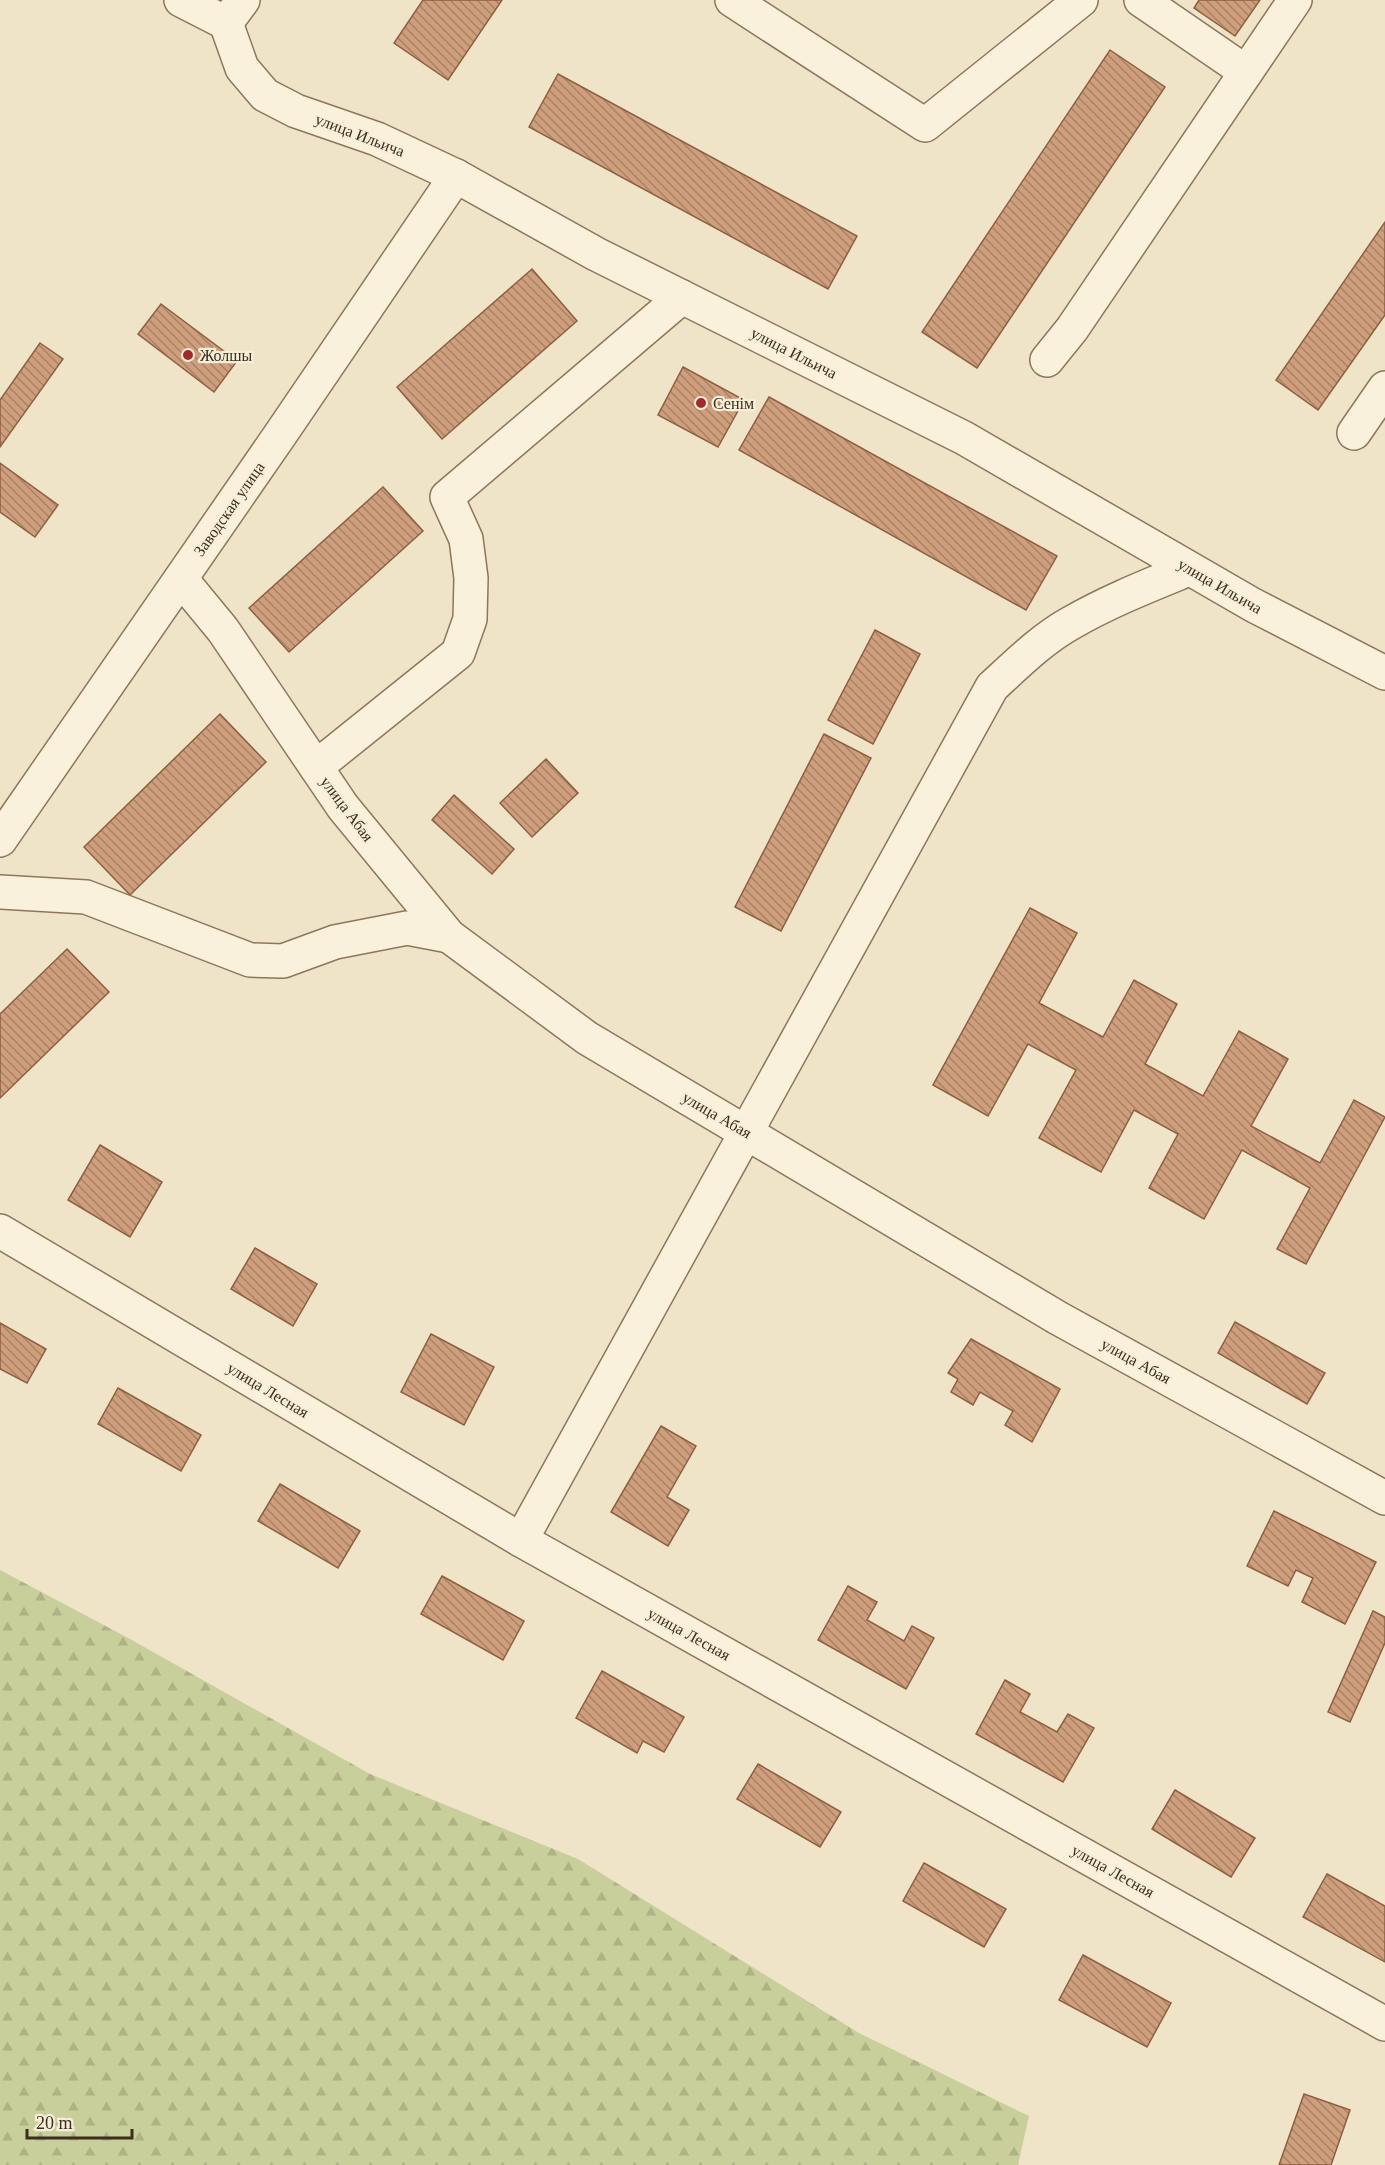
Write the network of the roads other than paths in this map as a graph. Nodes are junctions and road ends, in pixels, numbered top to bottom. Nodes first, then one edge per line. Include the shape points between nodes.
1 (181, 0) edge
2 (732, 0) edge
3 (1081, 0) edge
4 (1141, 0) edge
5 (1295, 0) edge
6 (234, 11) edge
7 (1246, 72) junction
8 (456, 176) junction
9 (682, 297) junction
10 (1047, 360) dead end
11 (1385, 388) edge
12 (1354, 433) dead end
13 (1189, 569) junction
14 (181, 579) junction
15 (1385, 673) edge
16 (316, 767) junction
17 (0, 840) edge
18 (0, 892) edge
19 (449, 936) junction
20 (746, 1131) junction
21 (0, 1231) edge
22 (1385, 1498) edge
23 (521, 1540) junction
24 (1385, 2024) edge

1 - 6 street
2 - 3 street via 925,125
4 - 7 street
5 - 7 street
6 - 8 street, улица Ильича via 242,68 265,94 296,111 377,139
7 - 10 street
8 - 9 street, улица Ильича
8 - 14 street, Заводская улица
9 - 13 street, улица Ильича via 964,438
9 - 16 street via 447,497 466,539 471,578 470,619 458,653
11 - 12 street
13 - 15 street, улица Ильича
13 - 20 street via 1070,623 992,687
14 - 16 street, улица Абая via 224,630
14 - 17 street, Заводская улица
16 - 19 street, улица Абая via 343,807
18 - 19 street via 86,897 250,960 283,961 335,942 407,928
19 - 20 street, улица Абая via 587,1038
20 - 22 street, улица Абая via 1058,1318
20 - 23 street
21 - 23 street, улица Лесная
23 - 24 street, улица Лесная

